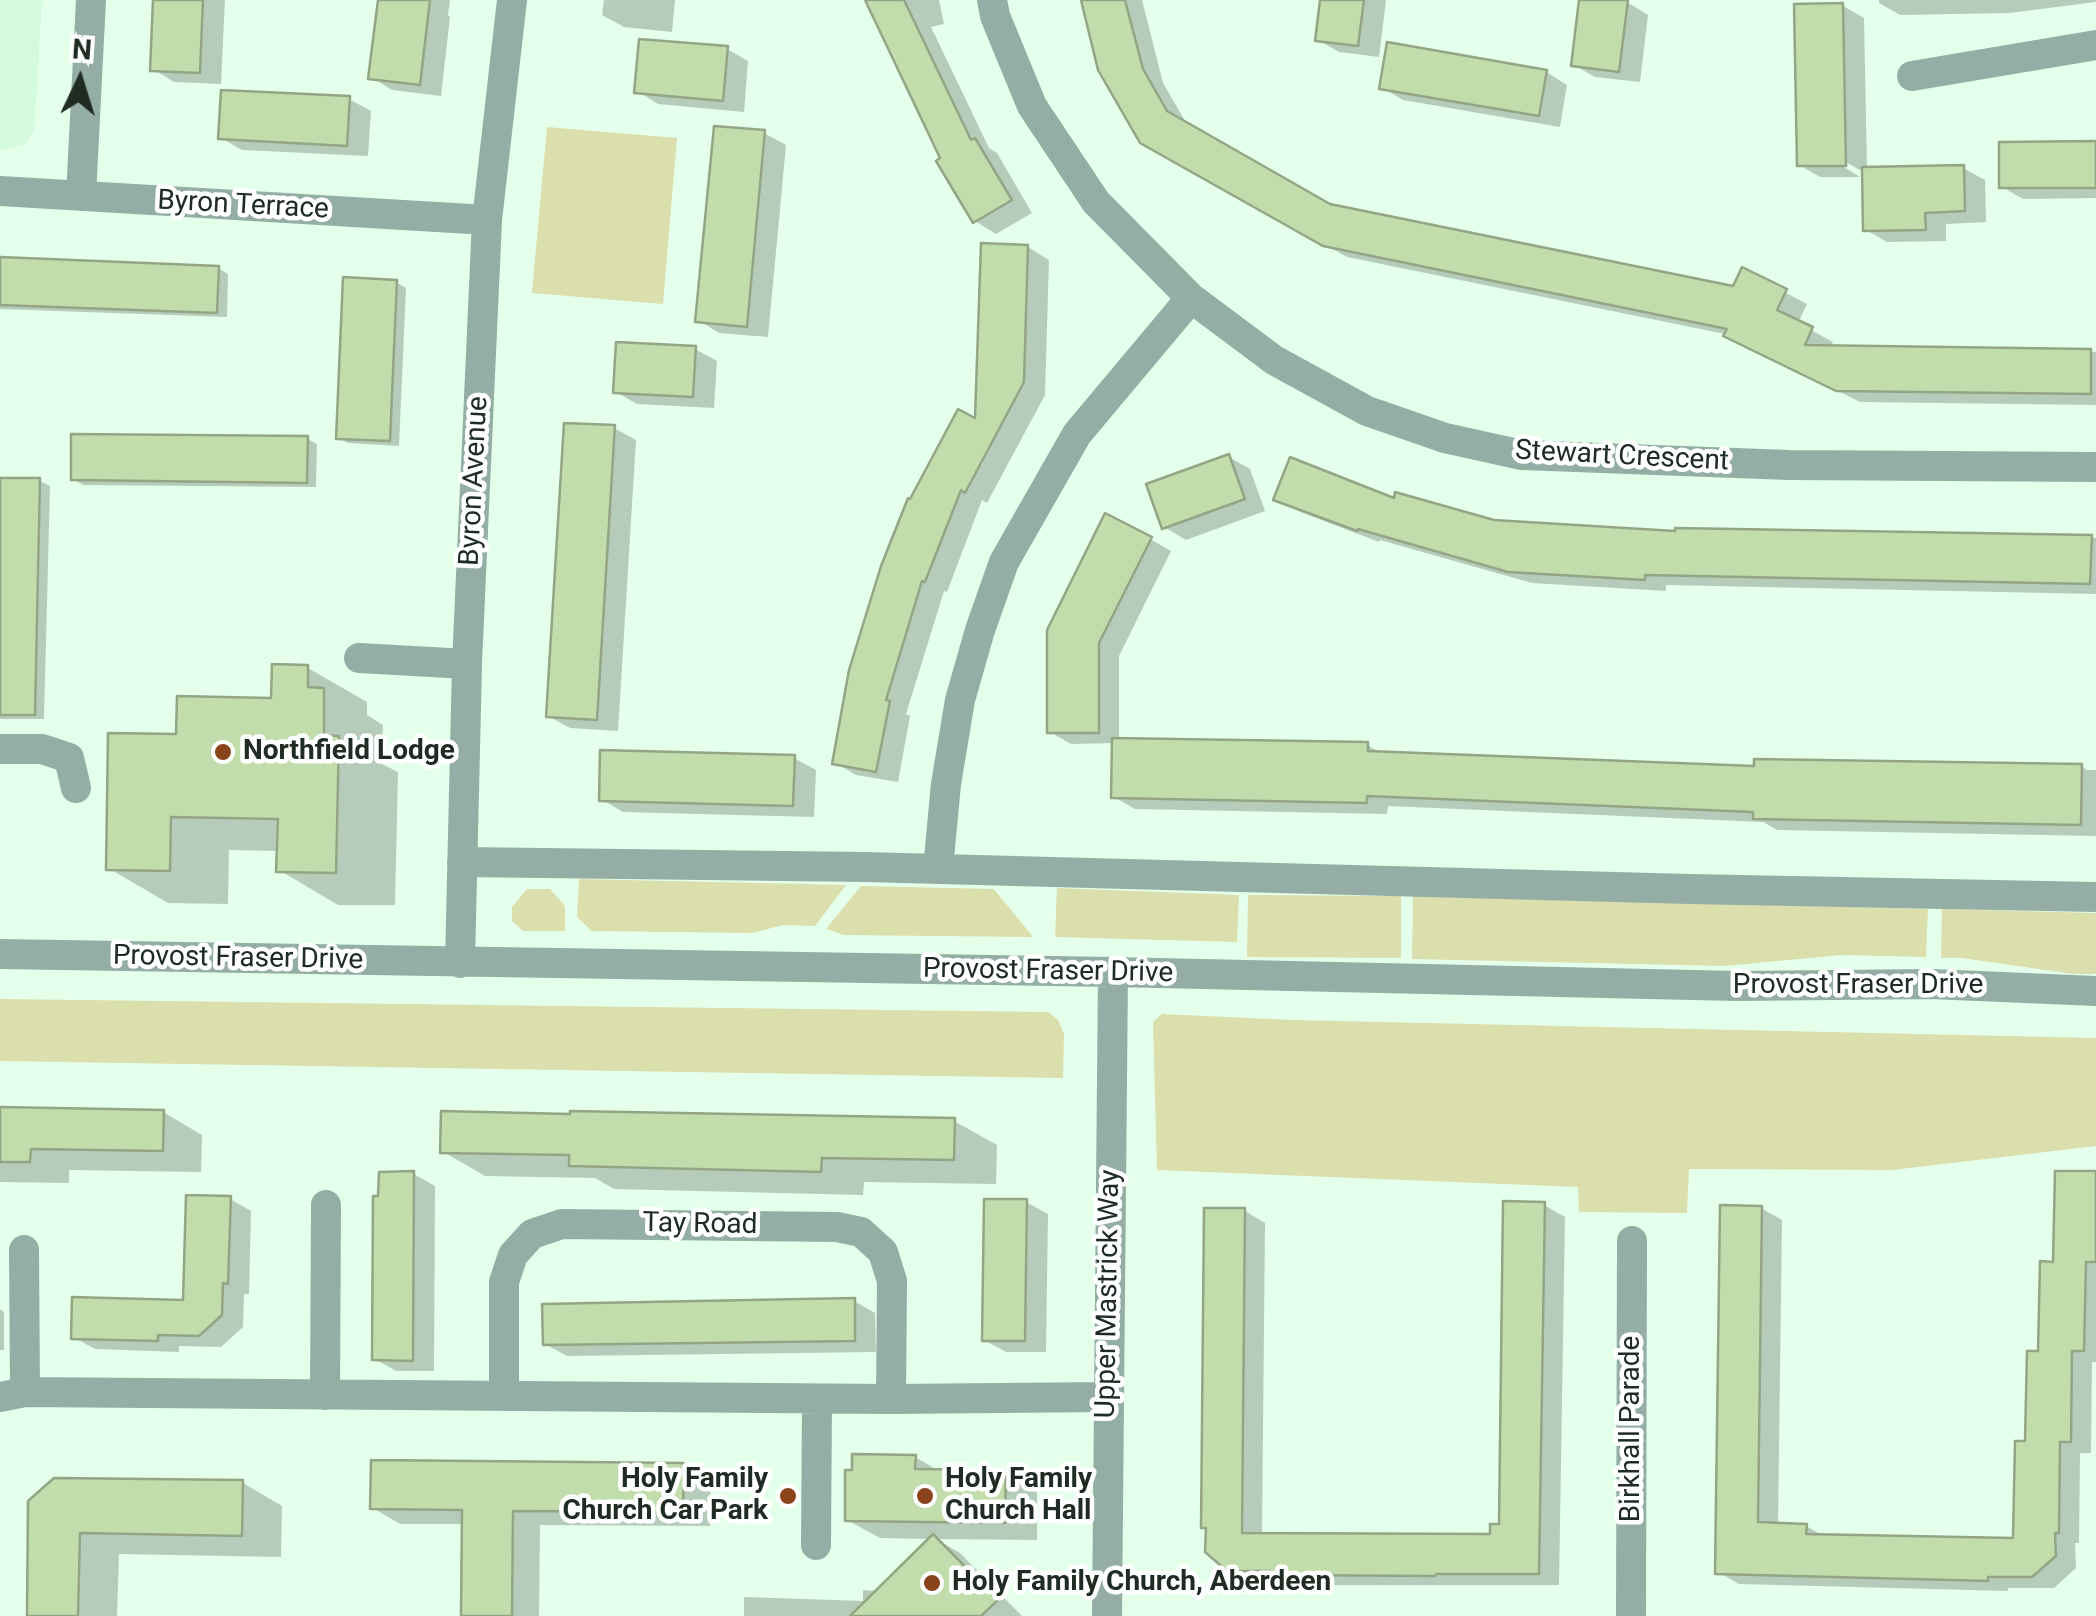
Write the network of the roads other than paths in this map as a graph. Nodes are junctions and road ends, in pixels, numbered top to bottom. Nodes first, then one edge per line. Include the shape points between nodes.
1 (91, 0) edge
2 (512, 0) edge
3 (992, 0) edge
4 (2096, 44) edge
5 (1912, 76) dead end
6 (0, 192) edge
7 (82, 196) junction
8 (487, 220) junction
9 (1192, 298) junction
10 (2096, 467) edge
11 (359, 658) dead end
12 (467, 664) junction
13 (0, 749) edge
14 (76, 788) dead end
15 (462, 862) junction
16 (938, 869) junction
17 (2096, 897) edge
18 (0, 954) edge
19 (460, 963) junction
20 (1113, 972) junction
21 (2096, 990) edge
22 (326, 1205) dead end
23 (1632, 1242) dead end
24 (24, 1250) dead end
25 (12, 1394) edge
26 (325, 1394) junction
27 (504, 1396) junction
28 (1108, 1397) junction
29 (817, 1399) junction
30 (891, 1399) junction
31 (816, 1545) dead end
32 (1107, 1616) edge
33 (1631, 1616) edge

1 - 7 street
2 - 8 street, Byron Avenue
3 - 9 street, Stewart Crescent via 1032,106 1096,202
4 - 5 street
6 - 7 street, Byron Terrace
7 - 8 street, Byron Terrace
8 - 12 street, Byron Avenue
9 - 10 street, Stewart Crescent via 1274,360 1367,412 1522,455
9 - 16 street via 1077,434 1004,562 960,700
11 - 12 street
12 - 15 street, Byron Avenue
13 - 14 street via 42,749 70,758
15 - 16 street
15 - 19 street, Byron Avenue
16 - 17 street
18 - 19 street, Provost Fraser Drive
19 - 20 street, Provost Fraser Drive
20 - 21 street, Provost Fraser Drive
20 - 28 street, Upper Mastrick Way
22 - 26 street
23 - 33 street, Birkhall Parade
24 - 25 street
25 - 26 street
26 - 27 street
27 - 29 street
27 - 30 street, Tay Road via 504,1282 513,1255 532,1234 562,1224 601,1224 861,1232 883,1252 892,1281
28 - 30 street
28 - 32 street, Upper Mastrick Way
29 - 30 street
29 - 31 street

